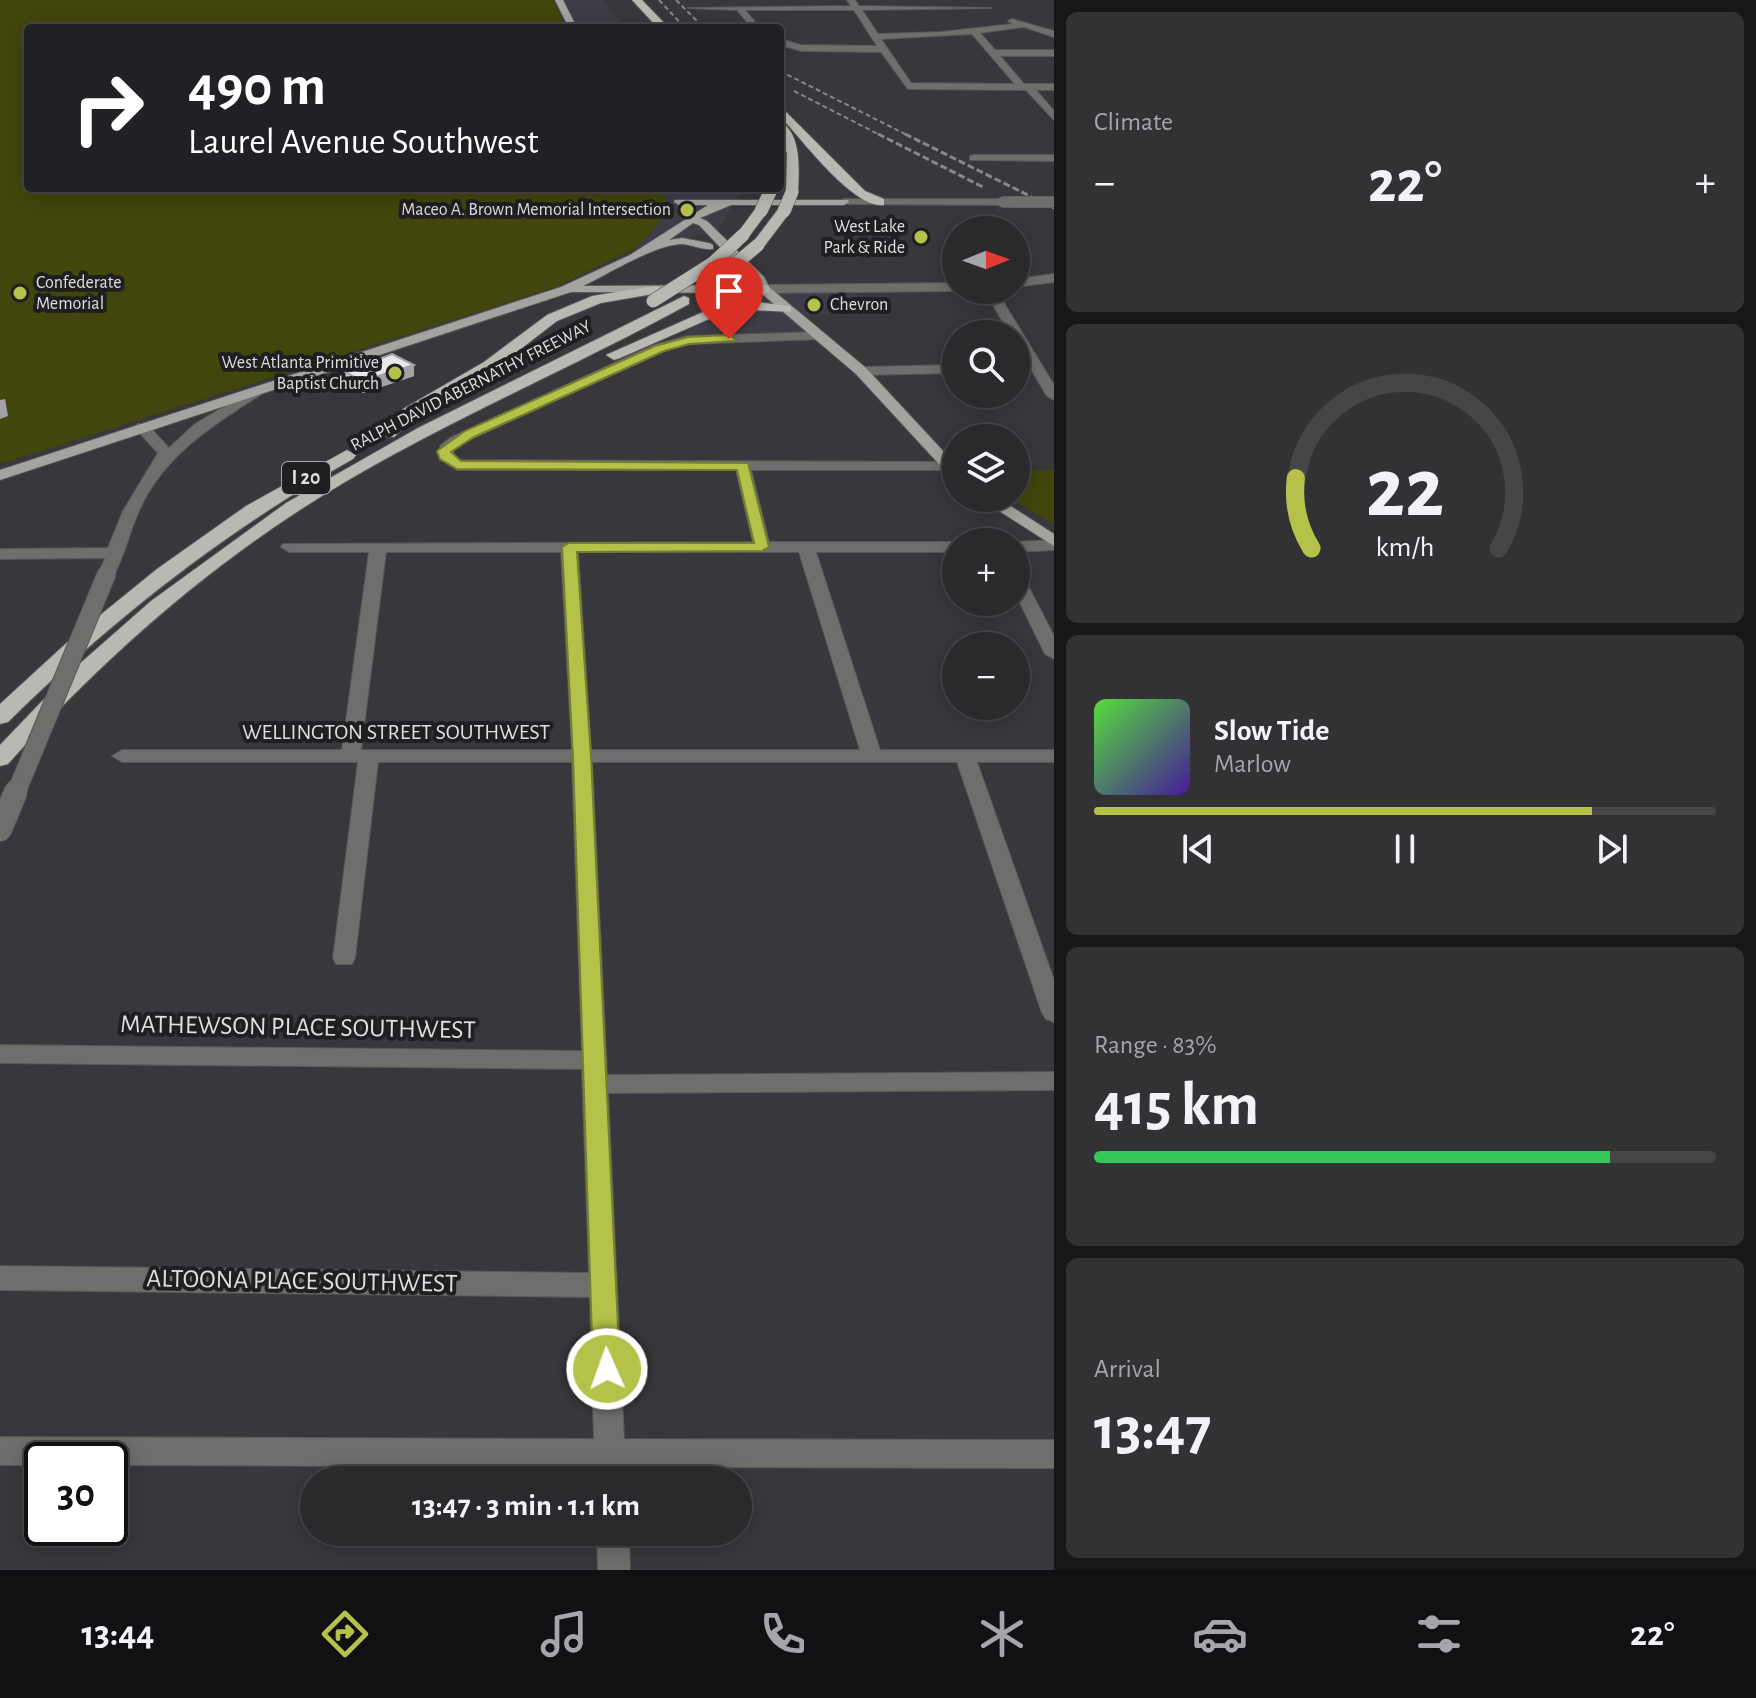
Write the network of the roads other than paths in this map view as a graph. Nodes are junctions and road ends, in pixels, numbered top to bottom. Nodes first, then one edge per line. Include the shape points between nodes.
1 (559, 0) edge
2 (637, 0) edge
3 (979, 0) edge
4 (854, 4) edge
5 (692, 8) dead end
6 (739, 8) junction
7 (987, 8) junction
8 (571, 24) edge
9 (660, 24) edge
10 (753, 24) edge
11 (1024, 25) junction
12 (975, 32) junction
13 (1054, 34) edge
14 (873, 37) junction
15 (784, 43) edge
16 (881, 49) junction
17 (991, 53) junction
18 (1054, 53) edge
19 (1025, 87) junction
20 (1054, 87) edge
21 (784, 113) edge
22 (1054, 117) edge
23 (784, 134) edge
24 (974, 158) dead end
25 (1054, 158) edge
26 (857, 191) junction
27 (672, 192) edge
28 (770, 192) edge
29 (747, 201) junction
30 (679, 202) junction
31 (844, 202) junction
32 (879, 202) junction
33 (1054, 202) edge
34 (727, 203) junction
35 (707, 209) junction
36 (691, 219) junction
37 (652, 247) junction
38 (709, 247) junction
39 (738, 273) junction
40 (1054, 278) edge
41 (1030, 281) edge
42 (942, 287) edge
43 (716, 289) junction
44 (764, 289) junction
45 (565, 290) junction
46 (654, 295) junction
47 (999, 304) edge
48 (726, 306) junction
49 (786, 309) junction
50 (818, 336) junction
51 (942, 369) edge
52 (861, 371) junction
53 (1044, 372) edge
54 (255, 392) junction
55 (1054, 396) edge
56 (481, 406) junction
57 (200, 410) junction
58 (215, 416) junction
59 (142, 427) junction
60 (388, 433) junction
61 (942, 459) edge
62 (160, 464) junction
63 (743, 466) junction
64 (942, 469) edge
65 (0, 475) edge
66 (1008, 512) edge
67 (1054, 543) edge
68 (1030, 546) edge
69 (289, 547) dead end
70 (378, 547) junction
71 (569, 547) junction
72 (762, 547) junction
73 (806, 547) junction
74 (942, 547) edge
75 (113, 553) junction
76 (0, 554) edge
77 (1030, 606) edge
78 (1054, 654) edge
79 (0, 717) edge
80 (871, 754) junction
81 (122, 756) dead end
82 (360, 756) junction
83 (965, 756) junction
84 (1054, 756) edge
85 (582, 757) junction
86 (0, 759) edge
87 (0, 830) edge
88 (344, 958) dead end
89 (1054, 1013) edge
90 (0, 1054) edge
91 (595, 1072) junction
92 (1054, 1081) edge
93 (0, 1278) edge
94 (603, 1285) junction
95 (0, 1451) edge
96 (1054, 1454) edge
97 (590, 1466) edge
98 (610, 1466) edge
99 (644, 1466) edge
100 (613, 1546) edge
101 (614, 1570) edge

1 - 8 main road
2 - 9 highway
3 - 7 street
4 - 6 street
4 - 7 street
4 - 14 street
5 - 6 street
6 - 10 street
7 - 11 street
11 - 12 street
11 - 13 street
12 - 14 street
12 - 17 street
14 - 16 street
15 - 16 street via 811,49
16 - 19 street via 907,85
17 - 18 street
17 - 19 street
19 - 20 street
19 - 22 street
21 - 26 highway
23 - 56 highway, RALPH DAVID ABERNATHY FREEWAY / I 20, bridge via 793,153 792,192 758,245 684,301
24 - 25 street
26 - 31 highway
26 - 32 highway
27 - 30 main road
28 - 46 highway, RALPH DAVID ABERNATHY FREEWAY / I 20, bridge via 743,235 713,263
29 - 30 main road
29 - 31 main road
29 - 34 main road
30 - 34 main road
30 - 36 main road
30 - 37 main road
31 - 32 street
32 - 33 street, bridge
34 - 35 main road
35 - 36 main road
35 - 44 main road via 713,227 766,280
36 - 37 main road
36 - 38 main road via 690,227
36 - 44 main road via 703,223
37 - 38 main road via 682,241
37 - 45 main road
38 - 39 main road
39 - 43 main road via 734,284
39 - 44 main road
40 - 41 street
42 - 44 street
43 - 44 main road
43 - 46 main road
44 - 48 highway
44 - 49 main road
45 - 46 main road
45 - 54 main road
46 - 60 highway, RALPH DAVID ABERNATHY FREEWAY / I 20
46 - 60 highway via 597,299 552,318 490,365 409,413
47 - 53 street
48 - 49 highway
48 - 56 highway via 571,374
49 - 50 main road
50 - 52 main road
50 - 63 street via 698,340 659,348 447,446 445,456 457,465
51 - 52 street
52 - 61 main road
53 - 55 street
54 - 57 main road
54 - 58 street
56 - 86 highway, RALPH DAVID ABERNATHY FREEWAY / I 20 via 337,479 226,554 87,668
57 - 58 main road
57 - 59 main road
58 - 62 street
59 - 62 street via 162,446
59 - 65 main road
60 - 79 highway, RALPH DAVID ABERNATHY FREEWAY / I 20 via 271,500 186,557 66,652
62 - 75 street via 138,497
63 - 64 street
63 - 72 street
66 - 67 main road
67 - 68 street
69 - 70 street
70 - 71 street
70 - 82 street
71 - 72 street
71 - 85 street
72 - 73 street
73 - 74 street
73 - 80 street
75 - 76 street
75 - 87 street, bridge
77 - 78 street
80 - 83 street, WELLINGTON STREET SOUTHWEST
80 - 85 street, WELLINGTON STREET SOUTHWEST
81 - 82 street, WELLINGTON STREET SOUTHWEST
82 - 85 street, WELLINGTON STREET SOUTHWEST
82 - 88 street
83 - 84 street, WELLINGTON STREET SOUTHWEST
83 - 89 street
85 - 91 street
90 - 91 street, MATHEWSON PLACE SOUTHWEST
91 - 92 street, MATHEWSON PLACE SOUTHWEST
91 - 94 street
93 - 94 street, ALTOONA PLACE SOUTHWEST
94 - 98 street
95 - 97 street via 332,1453
96 - 99 street
100 - 101 street

